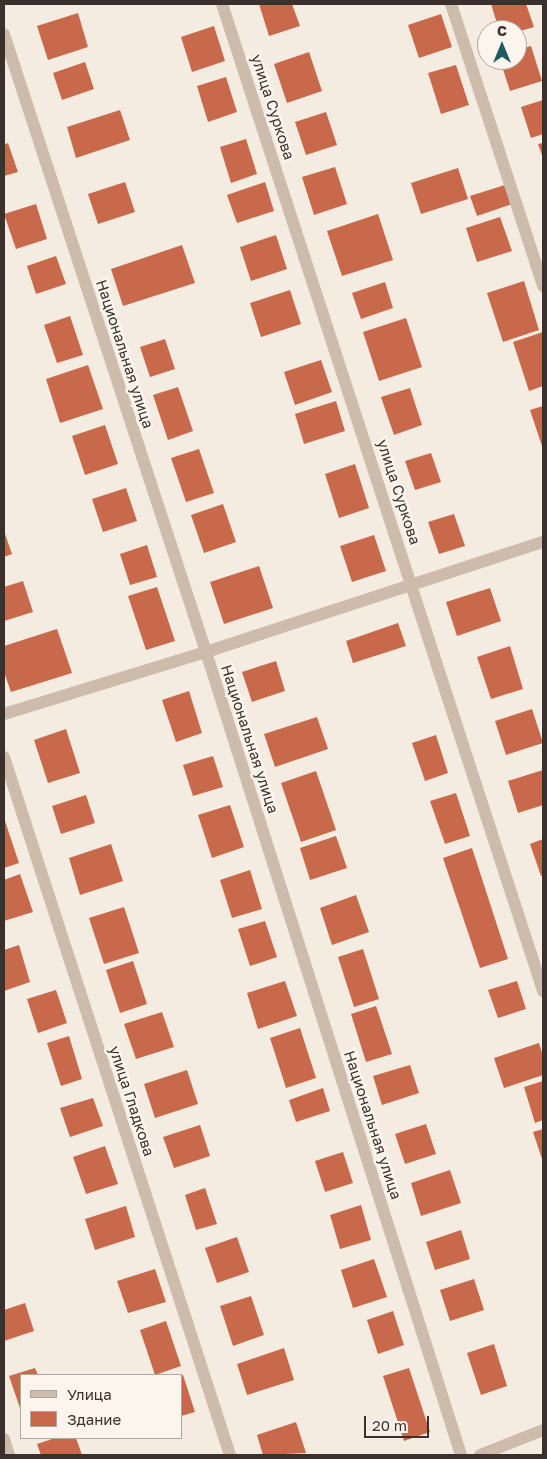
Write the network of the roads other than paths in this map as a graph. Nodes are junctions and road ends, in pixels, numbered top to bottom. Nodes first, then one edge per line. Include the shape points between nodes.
1 (222, 4) edge
2 (451, 4) edge
3 (4, 34) edge
4 (543, 286) edge
5 (543, 542) edge
6 (413, 586) junction
7 (206, 652) junction
8 (4, 714) edge
9 (4, 757) edge
10 (543, 992) edge
11 (543, 1430) edge
12 (4, 1439) edge
13 (9, 1455) edge
14 (230, 1455) edge
15 (461, 1455) edge
16 (480, 1455) edge

1 - 6 street, улица Суркова
2 - 4 street
3 - 7 street, Национальная улица
5 - 6 street
6 - 7 street
6 - 10 street, улица Суркова
7 - 8 street
7 - 15 street, Национальная улица
9 - 14 street, улица Гладкова
11 - 16 street
12 - 13 street

